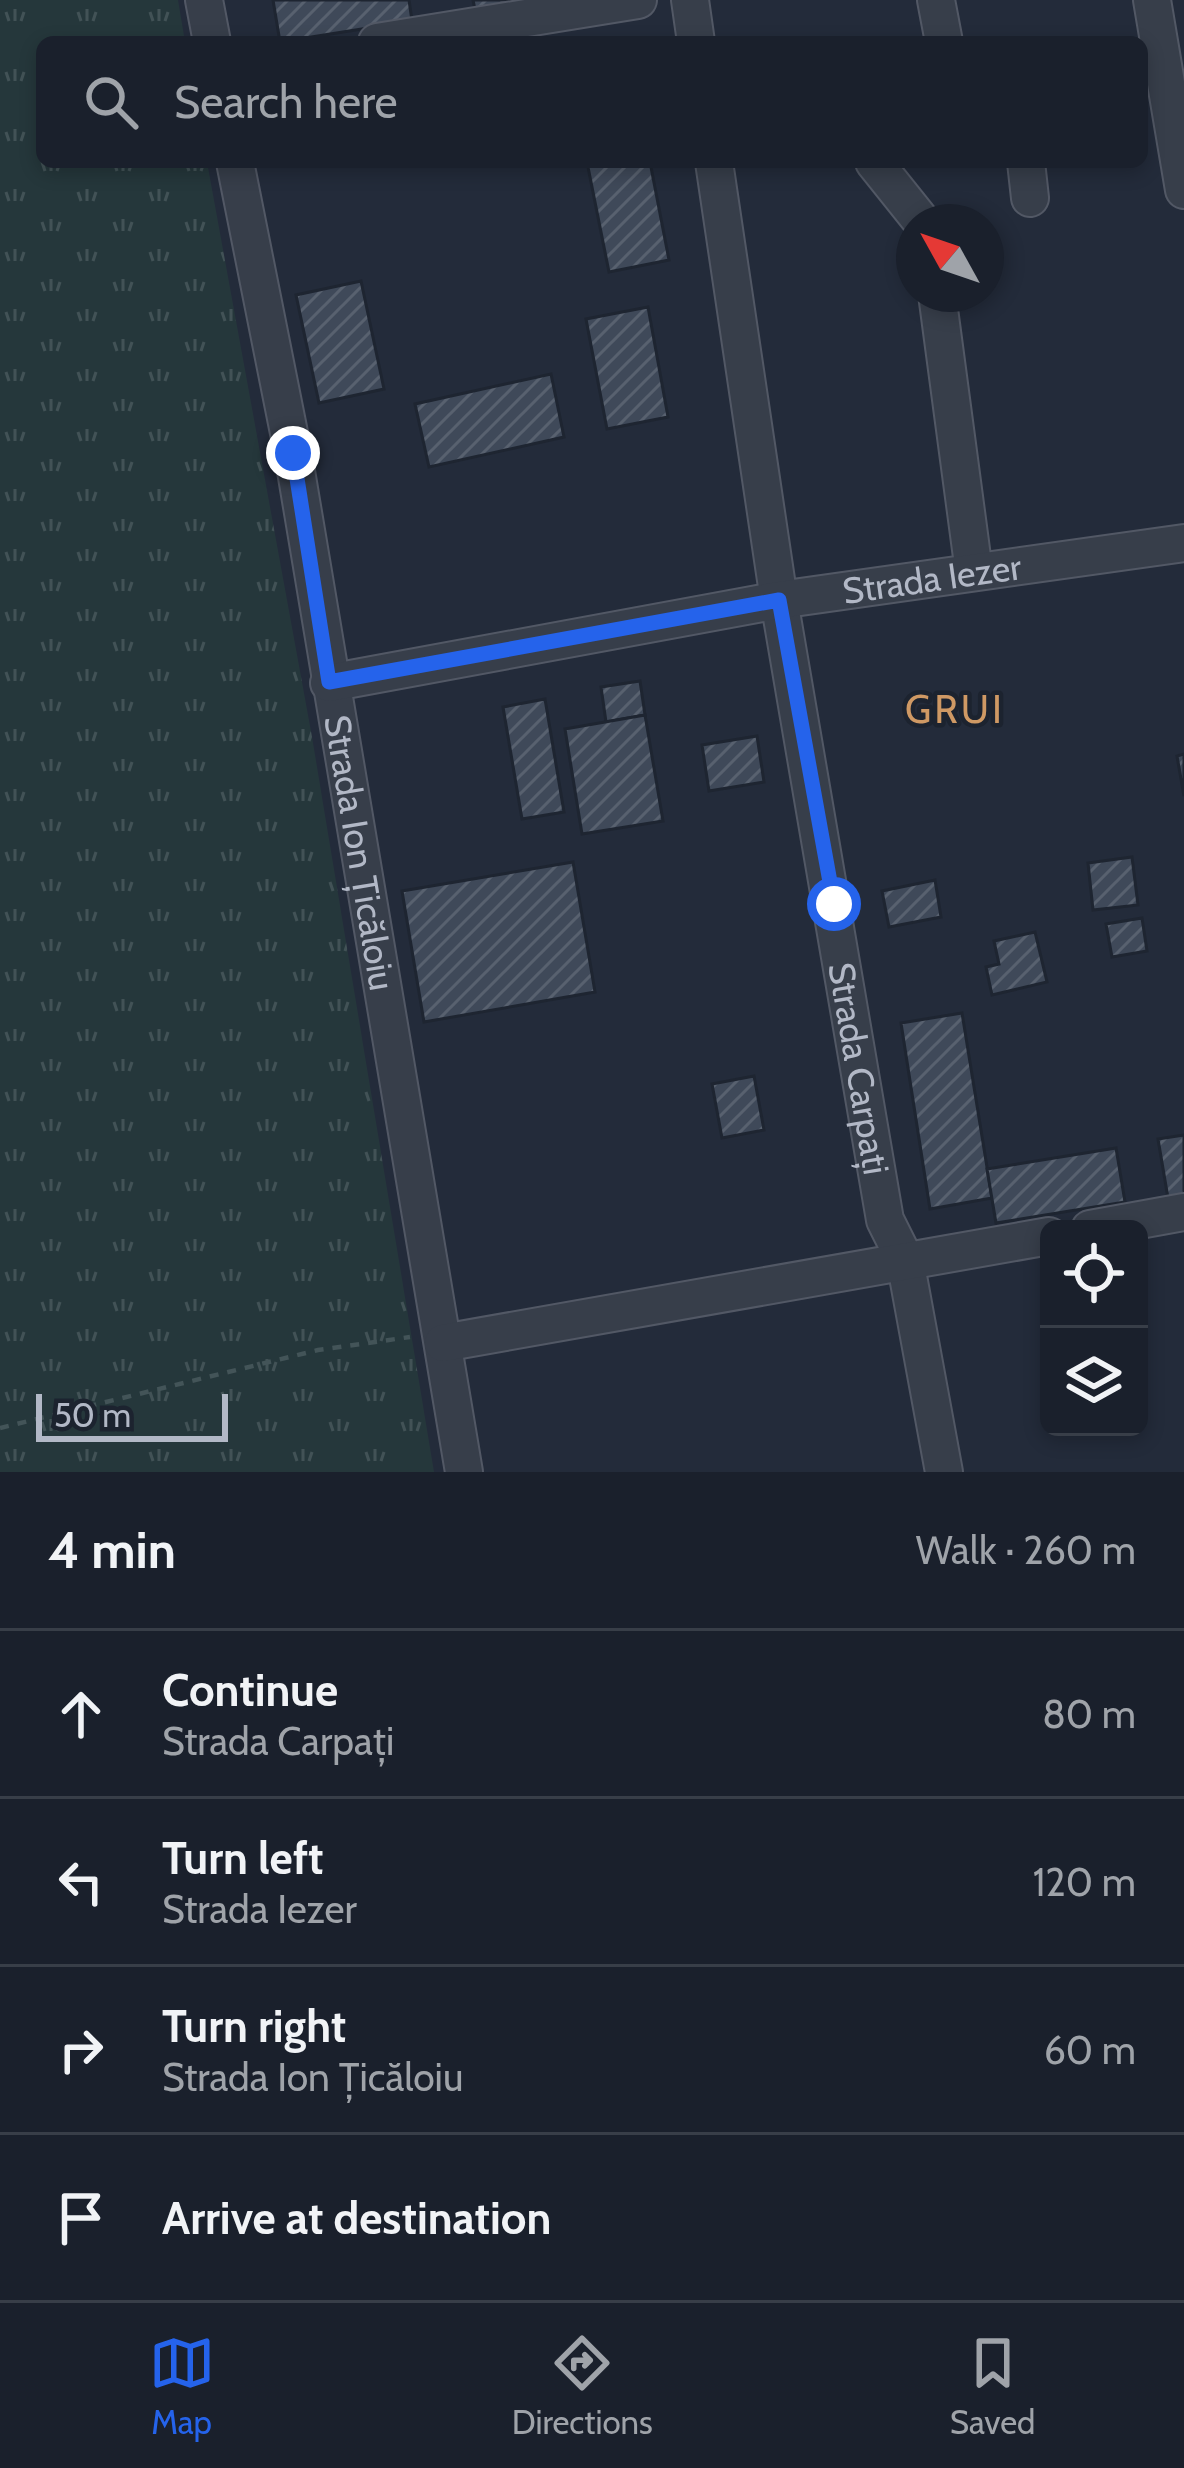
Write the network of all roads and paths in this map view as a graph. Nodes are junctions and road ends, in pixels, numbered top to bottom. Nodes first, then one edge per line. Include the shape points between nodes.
1 (204, 0) edge
2 (638, 0) edge
3 (690, 0) edge
4 (936, 0) edge
5 (1152, 0) edge
6 (211, 36) edge
7 (414, 36) edge
8 (695, 36) edge
9 (943, 36) edge
10 (236, 168) edge
11 (715, 168) edge
12 (879, 168) edge
13 (1184, 190) edge
14 (908, 204) edge
15 (939, 312) edge
16 (1184, 543) edge
17 (974, 572) junction
18 (779, 600) junction
19 (329, 682) junction
20 (1184, 1212) edge
21 (1140, 1220) edge
22 (1040, 1238) edge
23 (905, 1260) junction
24 (443, 1343) junction
25 (0, 1428) edge
26 (464, 1472) edge
27 (944, 1472) edge

1 - 6 street
2 - 7 street
3 - 8 street
4 - 9 street
5 - 13 street
10 - 19 street, Strada Ion Țicăloiu
11 - 18 street, Strada Carpați
12 - 14 street
15 - 17 street
16 - 17 street, Strada Iezer
17 - 18 street, Strada Iezer
18 - 19 street, Strada Iezer
18 - 23 street, Strada Carpați via 886,1220
19 - 24 street, Strada Ion Țicăloiu
20 - 21 street
22 - 23 street
23 - 24 street
23 - 27 street, Strada Carpați
24 - 25 path via 401,1335 367,1340
24 - 26 street, Strada Ion Țicăloiu

